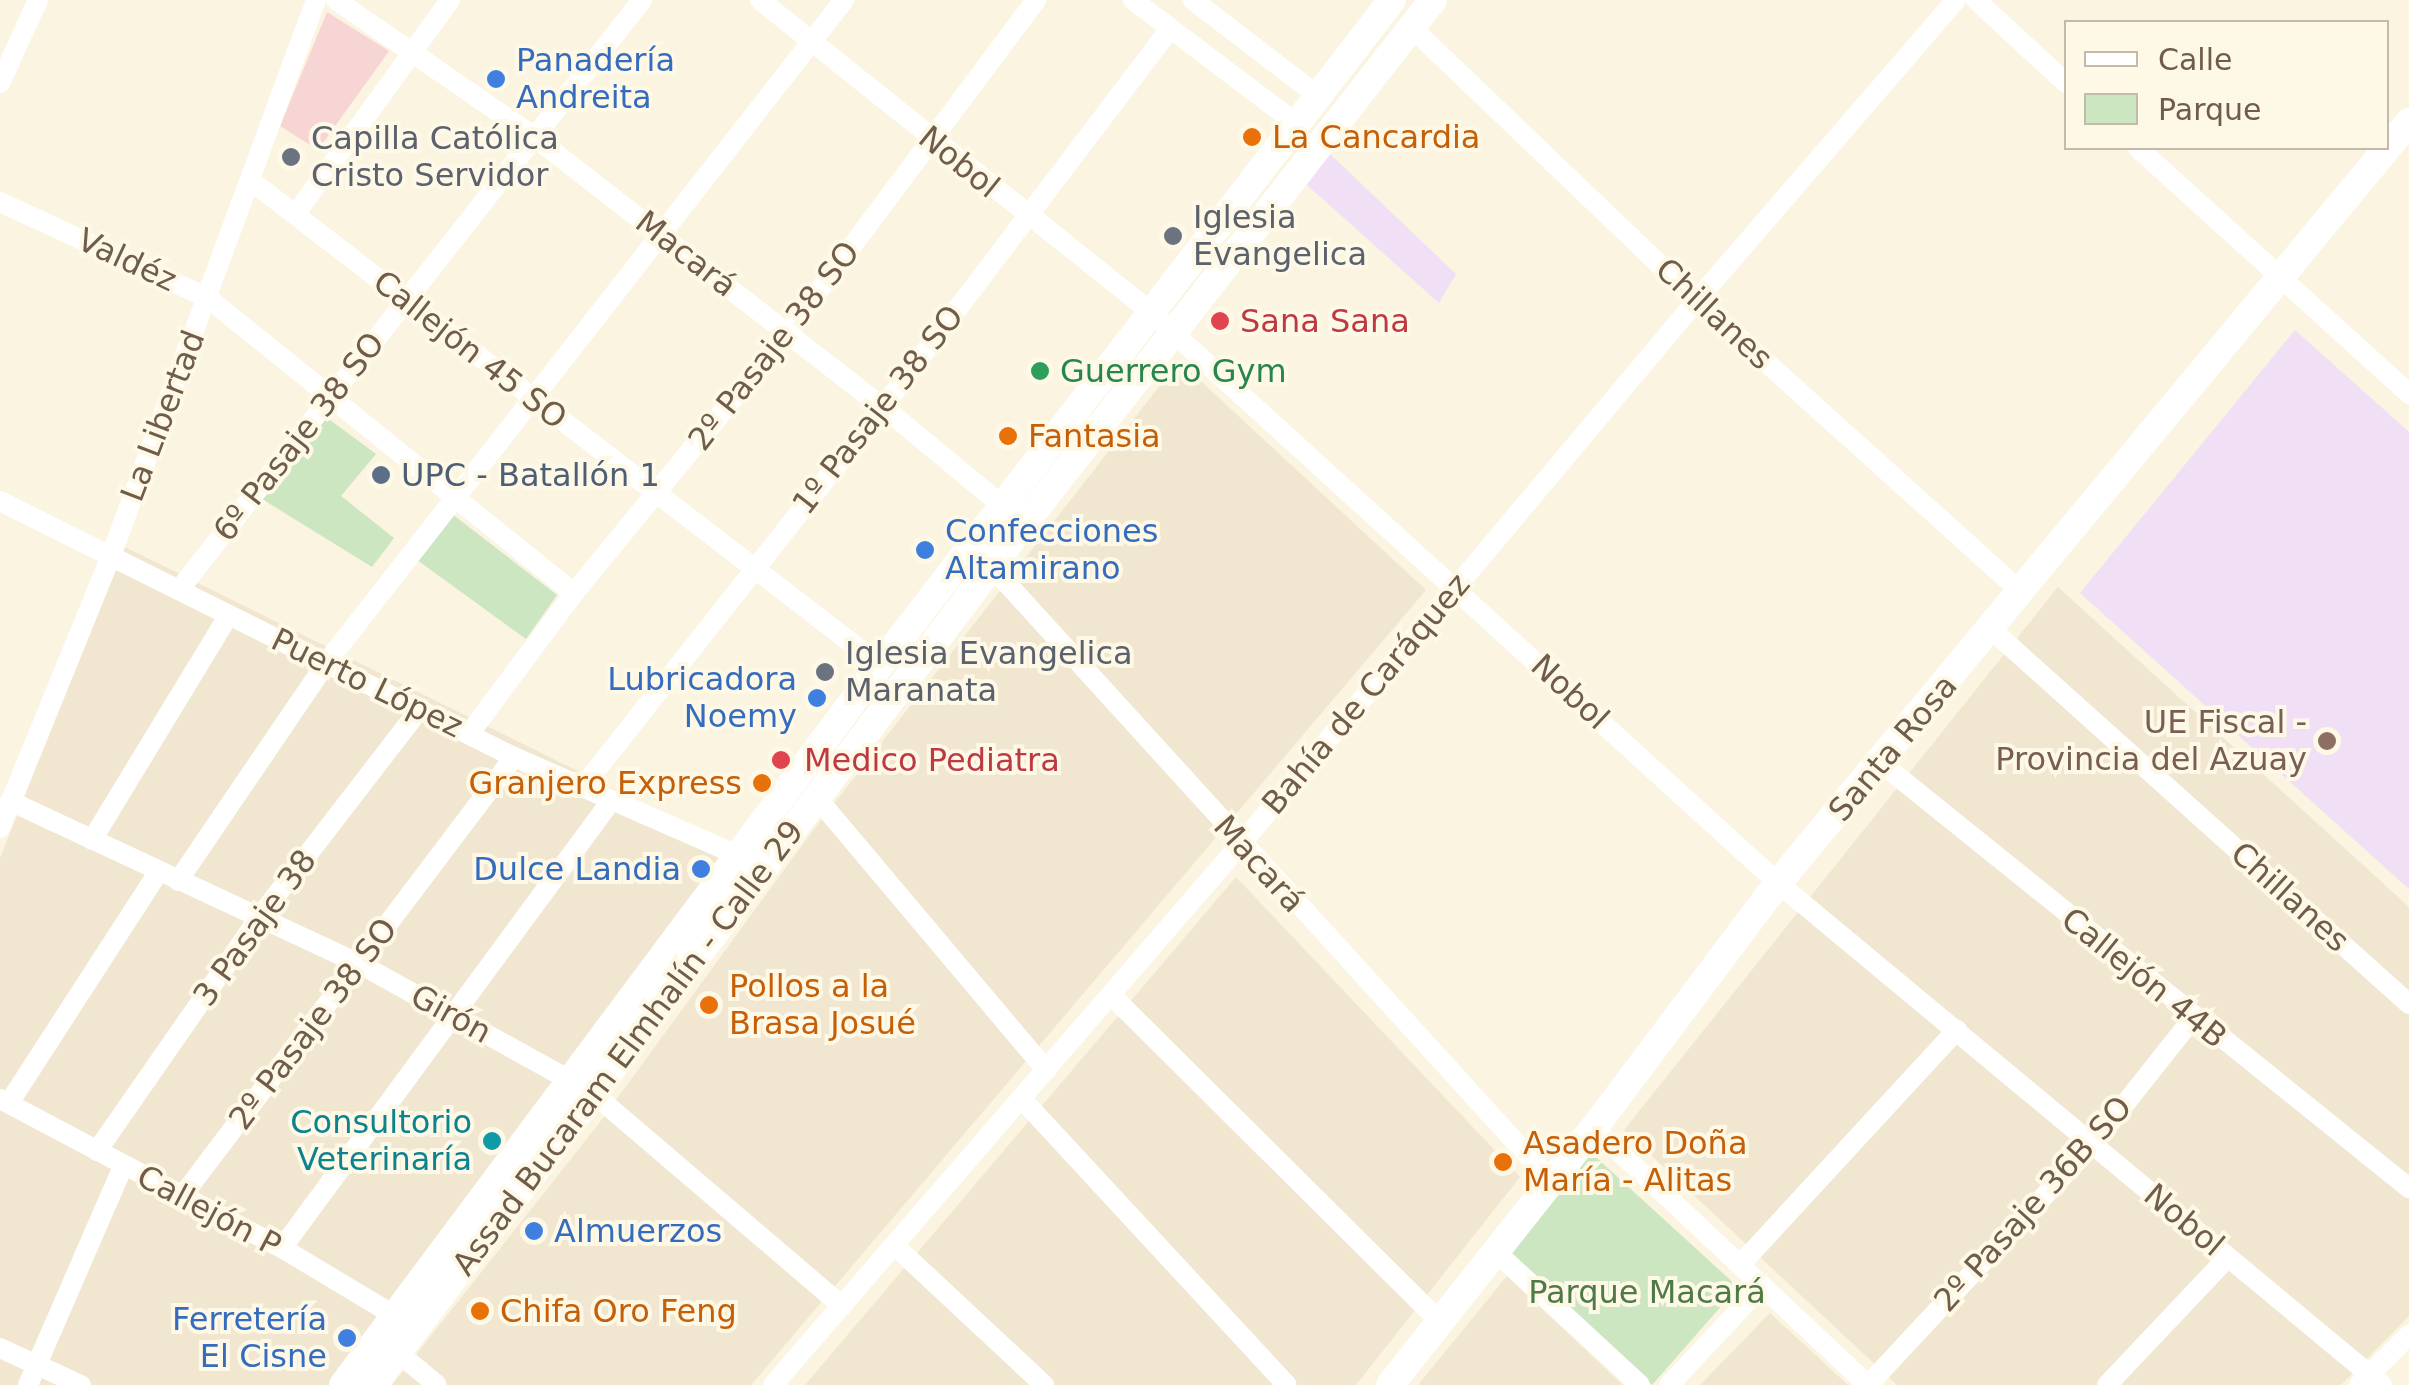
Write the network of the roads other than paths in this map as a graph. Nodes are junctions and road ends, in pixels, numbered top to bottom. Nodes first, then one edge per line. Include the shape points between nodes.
1 (38, 0) edge
2 (316, 0) edge
3 (336, 0) edge
4 (450, 0) edge
5 (642, 0) edge
6 (760, 0) edge
7 (844, 0) edge
8 (1036, 0) edge
9 (1133, 0) edge
10 (1193, 0) edge
11 (1392, 0) edge
12 (1433, 0) edge
13 (1956, 0) edge
14 (1976, 0) edge
15 (1412, 28) junction
16 (1170, 29) junction
17 (812, 42) junction
18 (412, 48) junction
19 (2064, 80) edge
20 (0, 84) edge
21 (1318, 96) junction
22 (2409, 122) edge
23 (1298, 124) junction
24 (533, 136) junction
25 (932, 141) junction
26 (2389, 147) edge
27 (2140, 150) edge
28 (2386, 150) edge
29 (250, 180) junction
30 (0, 202) edge
31 (295, 215) junction
32 (1027, 217) junction
33 (658, 232) junction
34 (2282, 279) junction
35 (208, 298) junction
36 (1696, 300) junction
37 (407, 301) junction
38 (1149, 311) junction
39 (1171, 332) junction
40 (787, 333) junction
41 (2409, 394) edge
42 (328, 395) junction
43 (532, 398) junction
44 (882, 407) junction
45 (657, 494) junction
46 (456, 498) junction
47 (0, 502) edge
48 (1002, 505) junction
49 (1024, 524) junction
50 (972, 545) junction
51 (111, 556) junction
52 (992, 567) junction
53 (754, 568) junction
54 (1455, 587) junction
55 (179, 590) junction
56 (574, 593) junction
57 (2022, 593) junction
58 (229, 615) junction
59 (1992, 630) junction
60 (327, 662) junction
61 (880, 666) junction
62 (420, 709) junction
63 (469, 734) junction
64 (514, 757) junction
65 (1880, 764) junction
66 (582, 788) junction
67 (817, 798) junction
68 (10, 801) junction
69 (611, 801) junction
70 (0, 828) edge
71 (92, 840) junction
72 (1240, 845) junction
73 (739, 856) junction
74 (158, 872) junction
75 (178, 881) junction
76 (1778, 883) junction
77 (258, 919) junction
78 (360, 964) junction
79 (1110, 995) junction
80 (2409, 1004) edge
81 (455, 1015) junction
82 (2193, 1018) junction
83 (1958, 1030) junction
84 (1046, 1070) junction
85 (583, 1088) junction
86 (1022, 1098) junction
87 (4, 1101) edge
88 (1594, 1128) junction
89 (2094, 1143) junction
90 (97, 1151) junction
91 (123, 1166) junction
92 (1550, 1180) junction
93 (2409, 1188) edge
94 (183, 1195) junction
95 (894, 1246) junction
96 (282, 1248) junction
97 (1495, 1251) junction
98 (2228, 1258) junction
99 (1740, 1266) junction
100 (1762, 1286) junction
101 (842, 1306) junction
102 (1439, 1321) junction
103 (397, 1334) junction
104 (2409, 1335) edge
105 (0, 1348) edge
106 (37, 1364) junction
107 (783, 1382) edge
108 (2370, 1382) edge
109 (28, 1385) edge
110 (82, 1385) edge
111 (343, 1385) edge
112 (374, 1385) edge
113 (438, 1385) edge
114 (1044, 1385) edge
115 (1287, 1385) edge
116 (1390, 1385) edge
117 (1640, 1385) edge
118 (1668, 1385) edge
119 (1868, 1385) edge
120 (2108, 1385) edge

1 - 20 street
2 - 29 street, La Libertad
3 - 18 street, Macará
4 - 18 street
5 - 24 street, 6º Pasaje 38 SO
6 - 17 street, Nobol
7 - 17 street
8 - 25 street, 2º Pasaje 38 SO
9 - 16 street
10 - 21 street
11 - 21 main road
12 - 15 main road, Assad Bucaram Elmhalín - Calle 29
13 - 36 street, Bahía de Caráquez
14 - 19 street
15 - 36 street, Chillanes
15 - 39 main road, Assad Bucaram Elmhalín - Calle 29
16 - 23 street
16 - 32 street, 1º Pasaje 38 SO
17 - 25 street, Nobol
17 - 33 street
18 - 24 street, Macará
18 - 31 street
21 - 23 main road
22 - 26 main road, Santa Rosa
23 - 38 main road
24 - 33 street, Macará
24 - 37 street, 6º Pasaje 38 SO
25 - 32 street, Nobol
25 - 40 street, 2º Pasaje 38 SO
27 - 34 street
28 - 34 main road, Santa Rosa
29 - 31 street, Callejón 45 SO
29 - 35 street, La Libertad
30 - 35 street, Valdéz
31 - 37 street, Callejón 45 SO
32 - 38 street, Nobol
32 - 44 street, 1º Pasaje 38 SO
33 - 40 street, Macará
33 - 43 street
34 - 41 street
34 - 57 main road, Santa Rosa
35 - 42 street, Valdéz
35 - 51 street, La Libertad
36 - 54 street, Bahía de Caráquez
36 - 57 street, Chillanes
37 - 42 street, 6º Pasaje 38 SO
37 - 43 street, Callejón 45 SO
38 - 39 street, Nobol
38 - 48 main road
39 - 49 main road, Assad Bucaram Elmhalín - Calle 29
39 - 54 street, Nobol
40 - 44 street, Macará
40 - 45 street, 2º Pasaje 38 SO
42 - 46 street, Valdéz
42 - 55 street, 6º Pasaje 38 SO
43 - 45 street, Callejón 45 SO
43 - 46 street
44 - 48 street, Macará
44 - 53 street, 1º Pasaje 38 SO
45 - 53 street, Callejón 45 SO
45 - 56 street, 2º Pasaje 38 SO
46 - 56 street, Valdéz
46 - 60 street
47 - 51 street, Puerto López
48 - 49 street, Macará
48 - 50 main road
49 - 52 main road, Assad Bucaram Elmhalín - Calle 29
50 - 52 street, Macará
50 - 61 main road
51 - 55 street, Puerto López
51 - 68 street, La Libertad
52 - 67 main road, Assad Bucaram Elmhalín - Calle 29
52 - 72 street, Macará
53 - 61 street, Callejón 45 SO
53 - 66 street, 1º Pasaje 38 SO
54 - 72 street, Bahía de Caráquez
54 - 76 street, Nobol
55 - 58 street, Puerto López
56 - 63 street, 2º Pasaje 38 SO
57 - 59 main road, Santa Rosa
58 - 60 street, Puerto López
58 - 71 street
59 - 65 main road, Santa Rosa
59 - 80 street, Chillanes
60 - 62 street, Puerto López
60 - 75 street
61 - 73 main road
62 - 63 street, Puerto López
62 - 77 street, 3 Pasaje 38
63 - 64 street, Puerto López
64 - 66 street, Puerto López
64 - 78 street, 2º Pasaje 38 SO
65 - 76 main road, Santa Rosa
65 - 82 street, Callejón 44B
66 - 69 street, Puerto López
67 - 84 street
67 - 85 main road, Assad Bucaram Elmhalín - Calle 29
68 - 70 street, La Libertad
68 - 71 street, Girón
69 - 73 street, Puerto López
69 - 81 street
71 - 74 street, Girón
72 - 79 street, Bahía de Caráquez
72 - 92 street, Macará
73 - 85 main road
74 - 75 street, Girón
74 - 87 street
75 - 77 street, Girón
76 - 83 street, Nobol
76 - 88 main road, Santa Rosa
77 - 78 street, Girón
77 - 90 street, 3 Pasaje 38
78 - 81 street, Girón
78 - 94 street, 2º Pasaje 38 SO
79 - 84 street, Bahía de Caráquez
79 - 102 street
81 - 85 street, Girón
81 - 96 street
82 - 89 street, 2º Pasaje 36B SO
82 - 93 street, Callejón 44B
83 - 89 street, Nobol
83 - 99 street
84 - 86 street, Bahía de Caráquez
85 - 101 street, Girón
85 - 103 main road
86 - 95 street, Bahía de Caráquez
86 - 115 street
87 - 90 street, Callejón P
88 - 92 main road, Santa Rosa
88 - 99 street
89 - 98 street, Nobol
89 - 119 street, 2º Pasaje 36B SO
90 - 91 street, Callejón P
91 - 94 street, Callejón P
91 - 106 street
92 - 97 main road, Santa Rosa
94 - 96 street, Callejón P
95 - 101 street, Bahía de Caráquez
95 - 114 street
96 - 103 street, Callejón P
97 - 102 main road, Santa Rosa
97 - 117 street
98 - 108 street, Nobol
98 - 120 street
99 - 100 street
100 - 118 street
100 - 119 street
101 - 107 street, Bahía de Caráquez
102 - 116 main road, Santa Rosa
103 - 111 main road
103 - 112 main road
103 - 113 street, Callejón P
104 - 108 street
105 - 106 street
106 - 109 street
106 - 110 street

